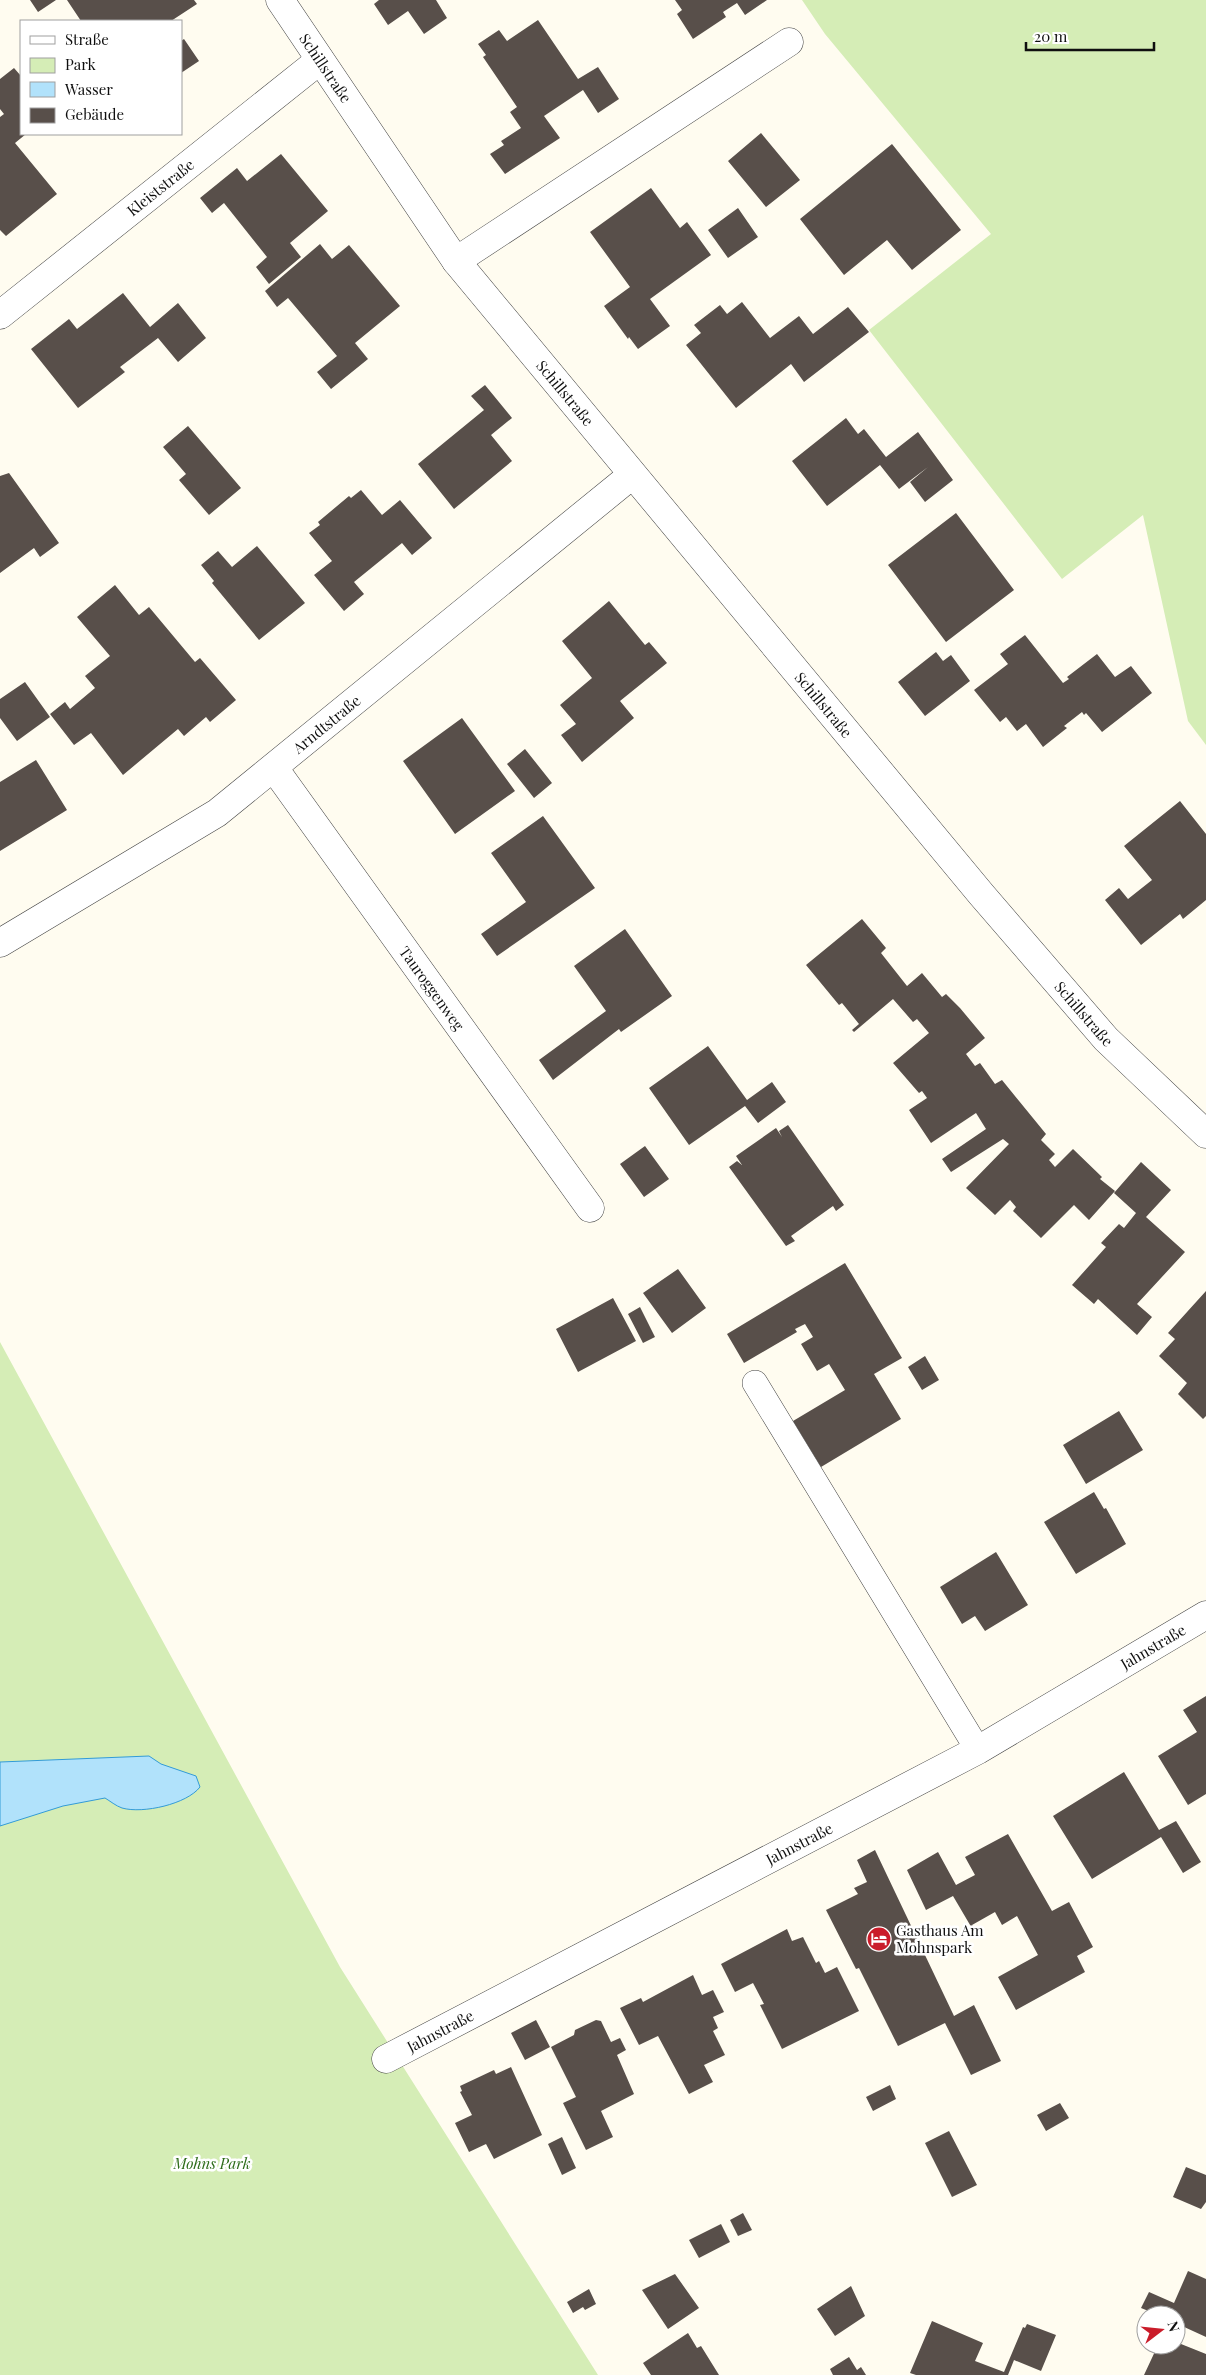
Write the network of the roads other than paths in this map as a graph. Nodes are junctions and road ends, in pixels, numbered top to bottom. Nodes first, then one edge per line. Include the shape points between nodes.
1 (280, 0) edge
2 (789, 42) dead end
3 (320, 60) junction
4 (456, 261) junction
5 (0, 315) edge
6 (632, 475) junction
7 (274, 768) junction
8 (0, 944) edge
9 (1206, 1134) edge
10 (590, 1208) dead end
11 (755, 1384) dead end
12 (1206, 1615) edge
13 (978, 1750) junction
14 (386, 2059) dead end

1 - 3 street, Schillstraße
2 - 4 street
3 - 4 street, Schillstraße
3 - 5 street, Kleiststraße
4 - 6 street, Schillstraße
6 - 7 street, Arndtstraße
6 - 9 street, Schillstraße via 1106,1039
7 - 8 street, Arndtstraße via 217,813
7 - 10 street, Tauroggenweg
11 - 13 lane
12 - 13 street, Jahnstraße
13 - 14 street, Jahnstraße

